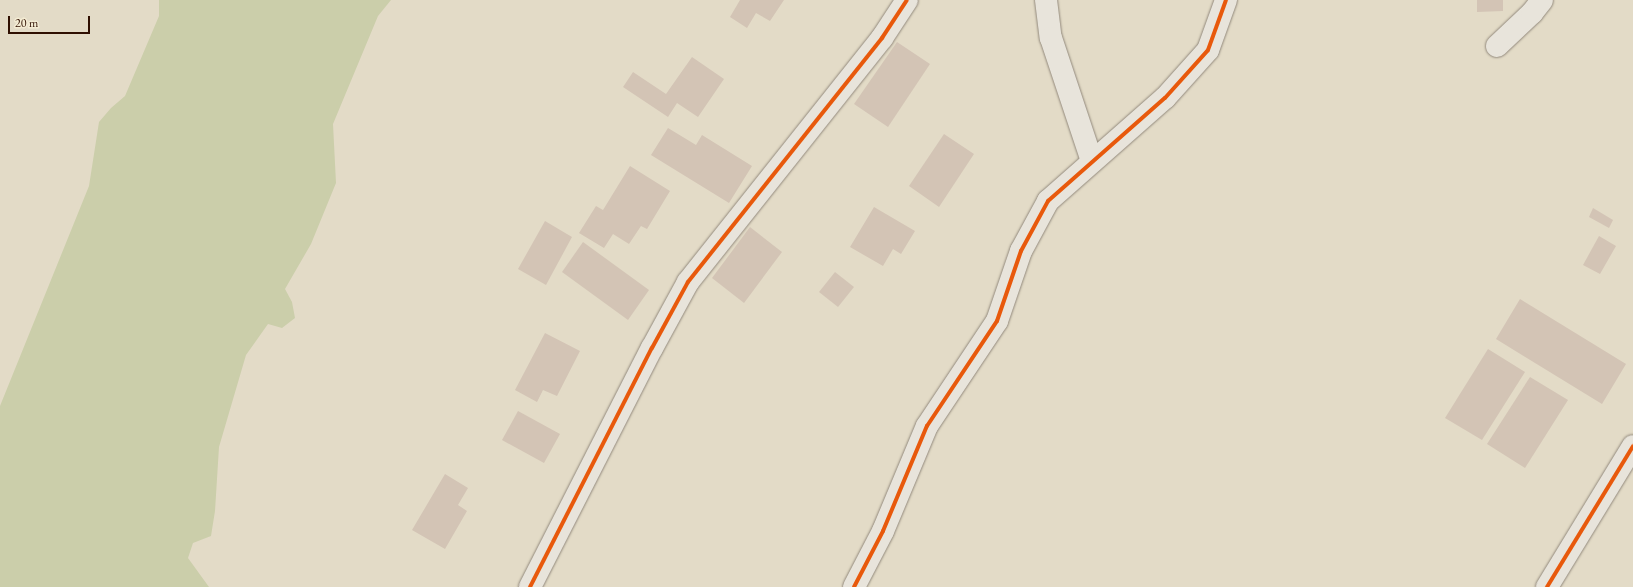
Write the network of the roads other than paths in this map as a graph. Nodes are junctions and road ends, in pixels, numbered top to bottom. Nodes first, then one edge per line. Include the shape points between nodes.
1 (907, 0) edge
2 (1046, 0) edge
3 (1226, 0) edge
4 (1542, 0) edge
5 (1497, 46) dead end
6 (1092, 161) junction
7 (1633, 446) edge
8 (530, 587) edge
9 (854, 587) edge
10 (1547, 587) edge

1 - 8 street via 882,38 688,282
2 - 6 street via 1051,38
3 - 6 street via 1208,50 1165,98
4 - 5 street
6 - 9 street via 1048,201 1021,251 997,321 927,426 883,531
7 - 10 street

